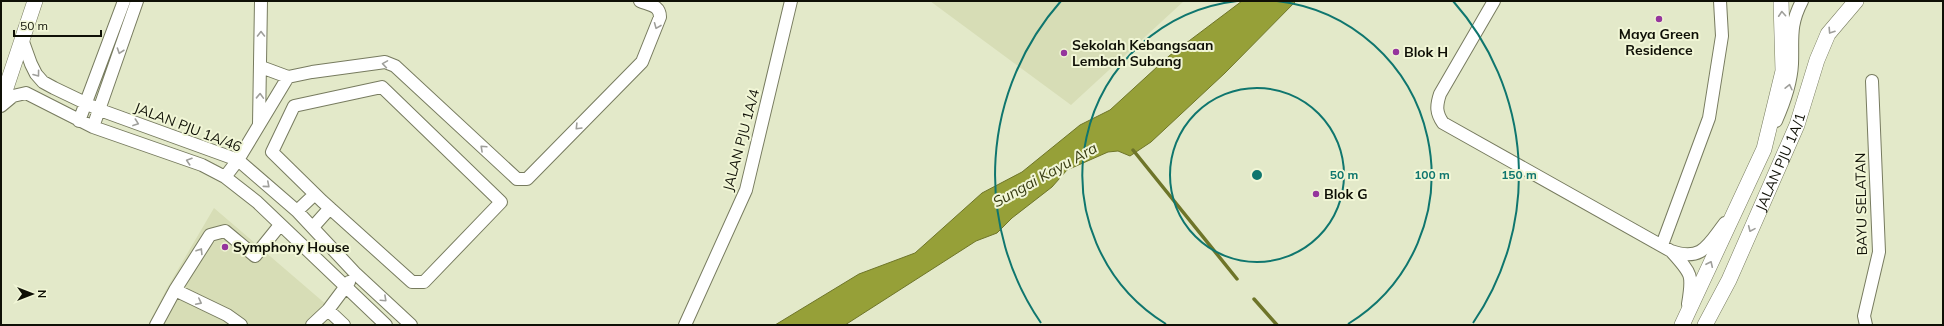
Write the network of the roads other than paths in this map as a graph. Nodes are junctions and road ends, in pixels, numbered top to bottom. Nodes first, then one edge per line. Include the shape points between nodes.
1 (35, 1) edge
2 (124, 1) edge
3 (137, 1) edge
4 (261, 1) edge
5 (640, 1) edge
6 (791, 1) edge
7 (1494, 1) edge
8 (1720, 1) edge
9 (1781, 1) edge
10 (1802, 1) edge
11 (1856, 1) edge
12 (22, 39) junction
13 (261, 67) junction
14 (288, 77) junction
15 (1872, 81) dead end
16 (86, 103) junction
17 (1, 105) edge
18 (100, 110) junction
19 (79, 121) junction
20 (259, 124) junction
21 (93, 127) junction
22 (1764, 149) junction
23 (238, 160) junction
24 (225, 177) junction
25 (315, 194) junction
26 (330, 208) junction
27 (1736, 208) junction
28 (297, 211) junction
29 (280, 224) junction
30 (313, 227) junction
31 (1667, 248) junction
32 (356, 274) junction
33 (344, 287) junction
34 (175, 290) junction
35 (328, 310) junction
36 (1683, 322) edge
37 (156, 325) edge
38 (241, 325) edge
39 (312, 325) edge
40 (344, 325) edge
41 (386, 325) edge
42 (411, 325) edge
43 (685, 325) edge
44 (1705, 325) edge
45 (1866, 325) edge

1 - 12 main road
2 - 16 street
3 -> 18 street
13 -> 4 street
5 -> 14 street via 657,7 660,11 642,62 527,179 523,180 516,180 395,66 385,62
6 - 43 street, JALAN PJU 1A/4 via 746,190
7 - 31 street via 1440,94 1438,116 1443,123
8 - 31 street via 1722,36 1709,118
22 -> 9 main road, JALAN PJU 1A/1 via 1783,71
22 -> 10 street via 1789,88 1794,16
11 -> 44 main road, JALAN PJU 1A/1 via 1828,34 1817,60 1797,125 1729,280
12 -> 16 street, JALAN PJU 1A/46 via 30,64 43,82
12 - 17 main road
13 - 14 street
20 -> 13 street
14 - 20 street
15 - 45 street, BAYU SELATAN via 1879,252 1864,316
16 - 18 street, JALAN PJU 1A/46
16 - 19 street
17 - 19 street via 13,96 26,94
18 - 21 street
18 -> 23 street, JALAN PJU 1A/46
19 - 21 street
20 - 23 street
24 -> 21 street via 202,165
22 - 27 main road, JALAN PJU 1A/1
23 - 24 street
23 -> 28 street, JALAN PJU 1A/46
24 - 29 street
25 - 26 street
25 - 26 street via 272,152 294,106 382,87 502,202 424,282 412,282
25 - 28 street
26 - 30 street
27 - 31 street via 1705,249 1696,255 1683,255
36 -> 27 main road, JALAN PJU 1A/1
28 - 30 street, JALAN PJU 1A/46
29 - 33 street
34 -> 29 street via 210,235 225,231 255,256
30 - 32 street, JALAN PJU 1A/46
31 - 36 street via 1690,272 1692,283
32 - 33 street
32 -> 42 street, JALAN PJU 1A/46
33 - 35 street
33 - 41 street
34 - 37 street
34 -> 38 street
35 - 39 street
35 - 40 street

